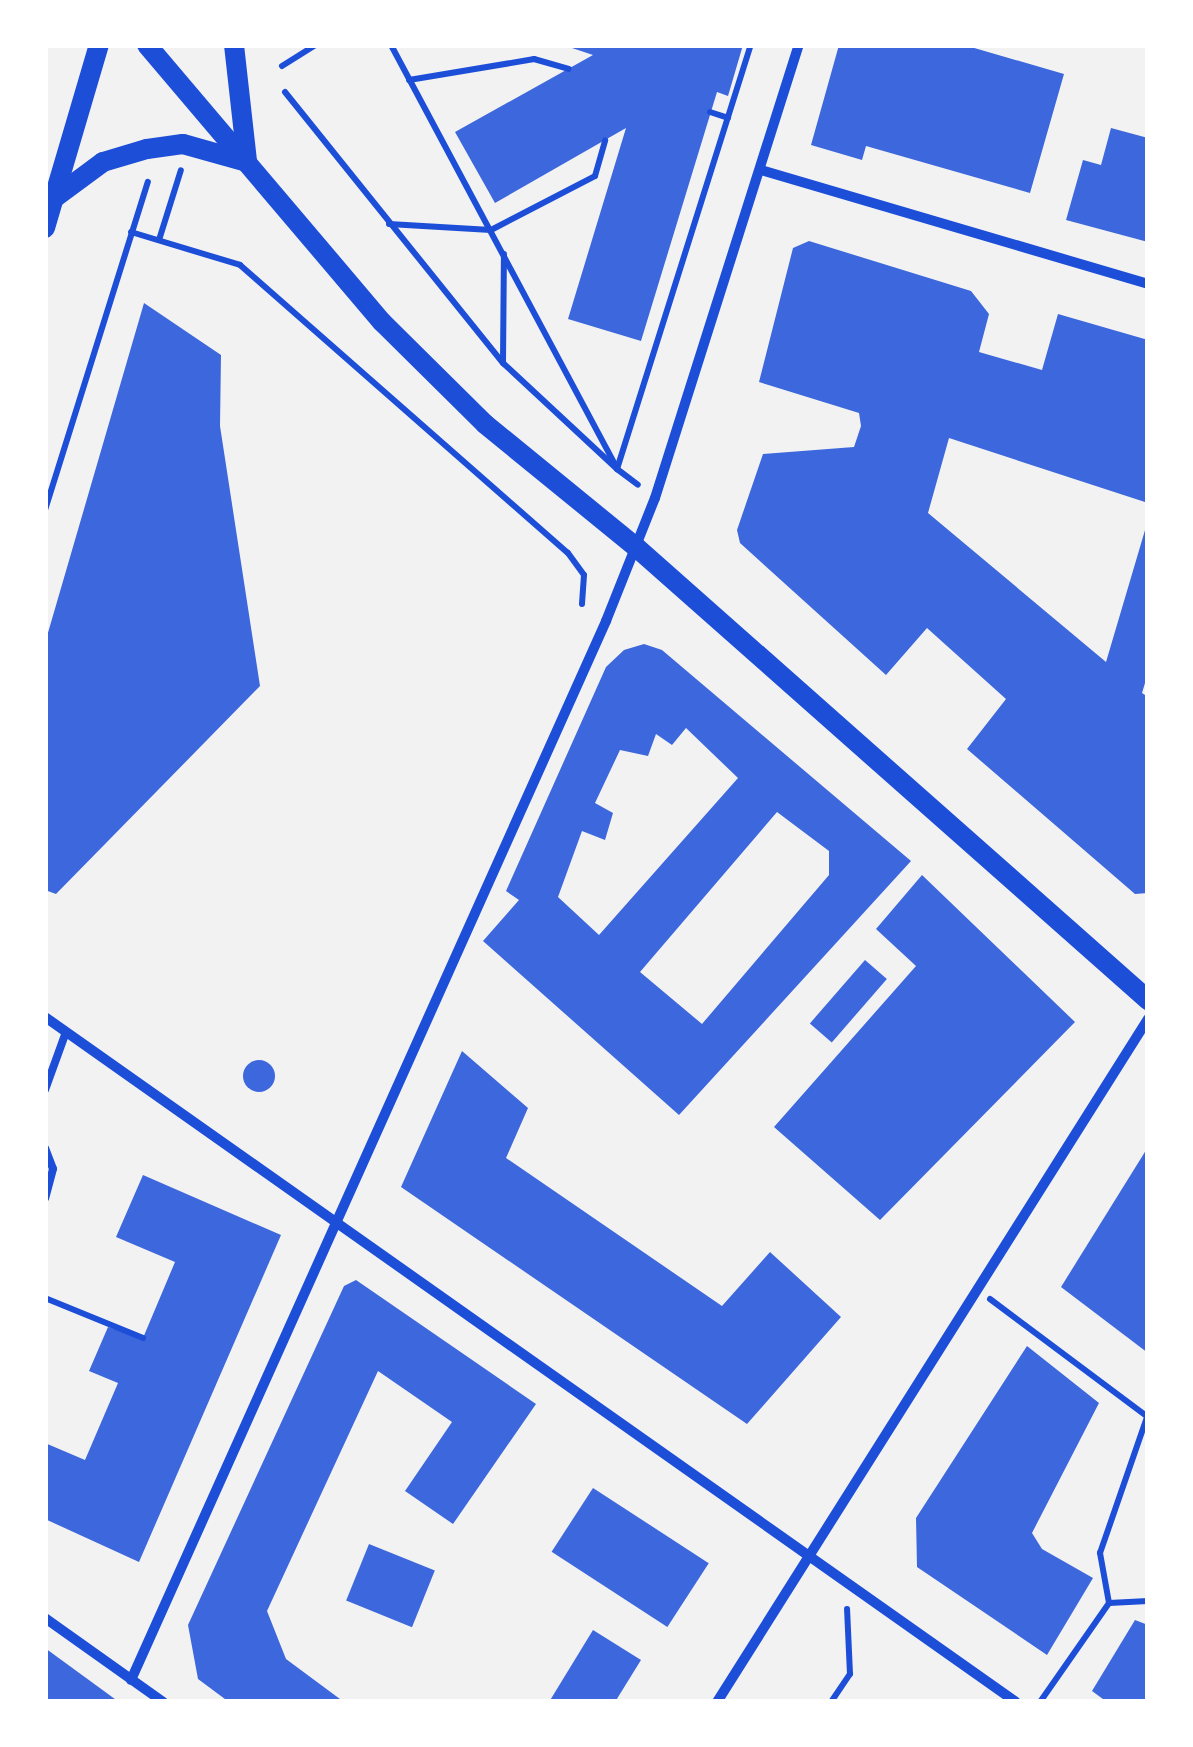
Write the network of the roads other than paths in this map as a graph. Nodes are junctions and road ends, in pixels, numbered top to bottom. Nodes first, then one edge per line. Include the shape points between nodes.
1 (99, 45) edge
2 (147, 45) edge
3 (234, 45) edge
4 (799, 45) edge
5 (247, 162) junction
6 (761, 170) junction
7 (54, 199) junction
8 (45, 228) edge
9 (1148, 284) edge
10 (636, 547) junction
11 (1148, 1000) edge
12 (45, 1017) edge
13 (1148, 1019) edge
14 (66, 1032) junction
15 (45, 1090) edge
16 (45, 1148) edge
17 (45, 1198) edge
18 (338, 1220) junction
19 (810, 1558) junction
20 (45, 1618) edge
21 (132, 1680) junction
22 (163, 1702) edge
23 (717, 1702) edge
24 (1016, 1702) edge

1 - 7 main road
2 - 5 main road
3 - 5 main road
4 - 6 street
5 - 7 main road via 183,144 148,149 103,162
5 - 10 main road via 394,335 485,424
6 - 9 street
6 - 10 street
7 - 8 main road
10 - 11 main road
10 - 18 street
12 - 14 street
13 - 19 street
14 - 15 lane
14 - 18 street
16 - 17 lane via 53,1169
18 - 19 street
18 - 21 street
19 - 23 street
19 - 24 street
20 - 21 street
21 - 22 street

